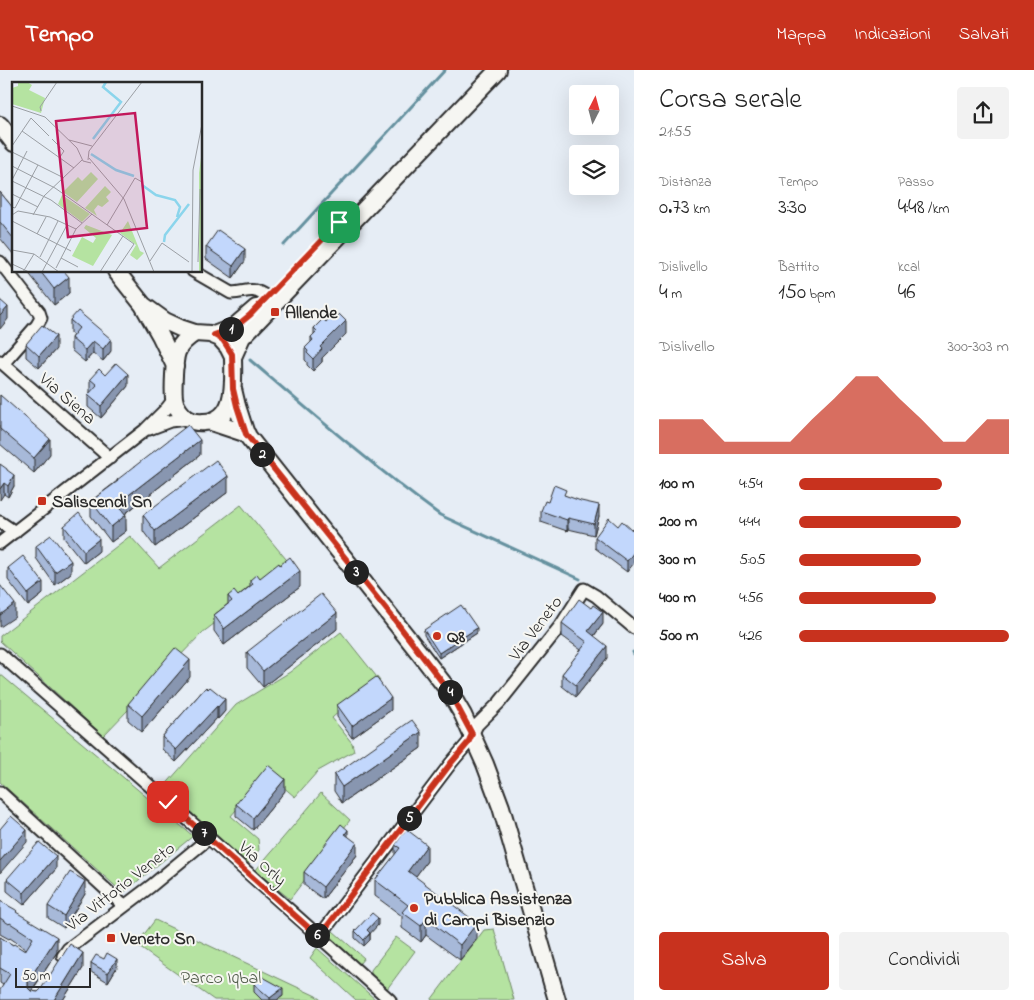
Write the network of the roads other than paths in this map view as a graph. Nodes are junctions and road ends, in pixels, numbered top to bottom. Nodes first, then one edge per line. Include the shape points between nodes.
1 (484, 70) edge
2 (498, 70) edge
3 (0, 126) edge
4 (12, 141) edge
5 (0, 262) edge
6 (117, 272) edge
7 (195, 272) edge
8 (267, 297) junction
9 (143, 305) junction
10 (195, 333) junction
11 (214, 335) junction
12 (233, 357) junction
13 (2, 363) edge
14 (175, 366) junction
15 (233, 389) junction
16 (174, 400) junction
17 (186, 419) junction
18 (211, 422) junction
19 (145, 430) junction
20 (247, 434) junction
21 (110, 458) junction
22 (0, 522) edge
23 (15, 532) junction
24 (0, 543) edge
25 (634, 628) edge
26 (0, 654) edge
27 (472, 734) junction
28 (0, 792) edge
29 (209, 838) junction
30 (124, 906) junction
31 (319, 937) junction
32 (58, 964) edge
33 (390, 1000) edge
34 (557, 1000) edge

1 - 8 main road
2 - 12 main road via 242,337
3 - 4 main road
5 - 13 street, Via Siena via 41,318
6 - 9 main road
7 - 8 street via 231,294 253,290
8 - 11 main road via 234,328
9 - 10 main road via 165,321
9 - 14 main road
10 - 11 main road
10 - 14 main road via 179,348
11 - 12 main road via 226,343
12 - 15 main road
13 - 21 street, Via Siena
14 - 16 main road
15 - 18 main road via 228,407
15 - 20 main road
16 - 17 main road
16 - 19 street
17 - 18 main road
17 - 19 street
18 - 20 main road
19 - 21 street
20 - 27 main road via 449,691
21 - 23 street
22 - 23 street
23 - 24 street
25 - 27 street, Via Veneto via 584,590 561,625
26 - 29 street, Via Orly
27 - 31 street
27 - 34 main road via 501,807
28 - 30 street
29 - 30 street, Via Vittorio Veneto
29 - 31 street, Via Orly
30 - 32 street, Via Vittorio Veneto via 64,947
31 - 33 street, Via Orly

